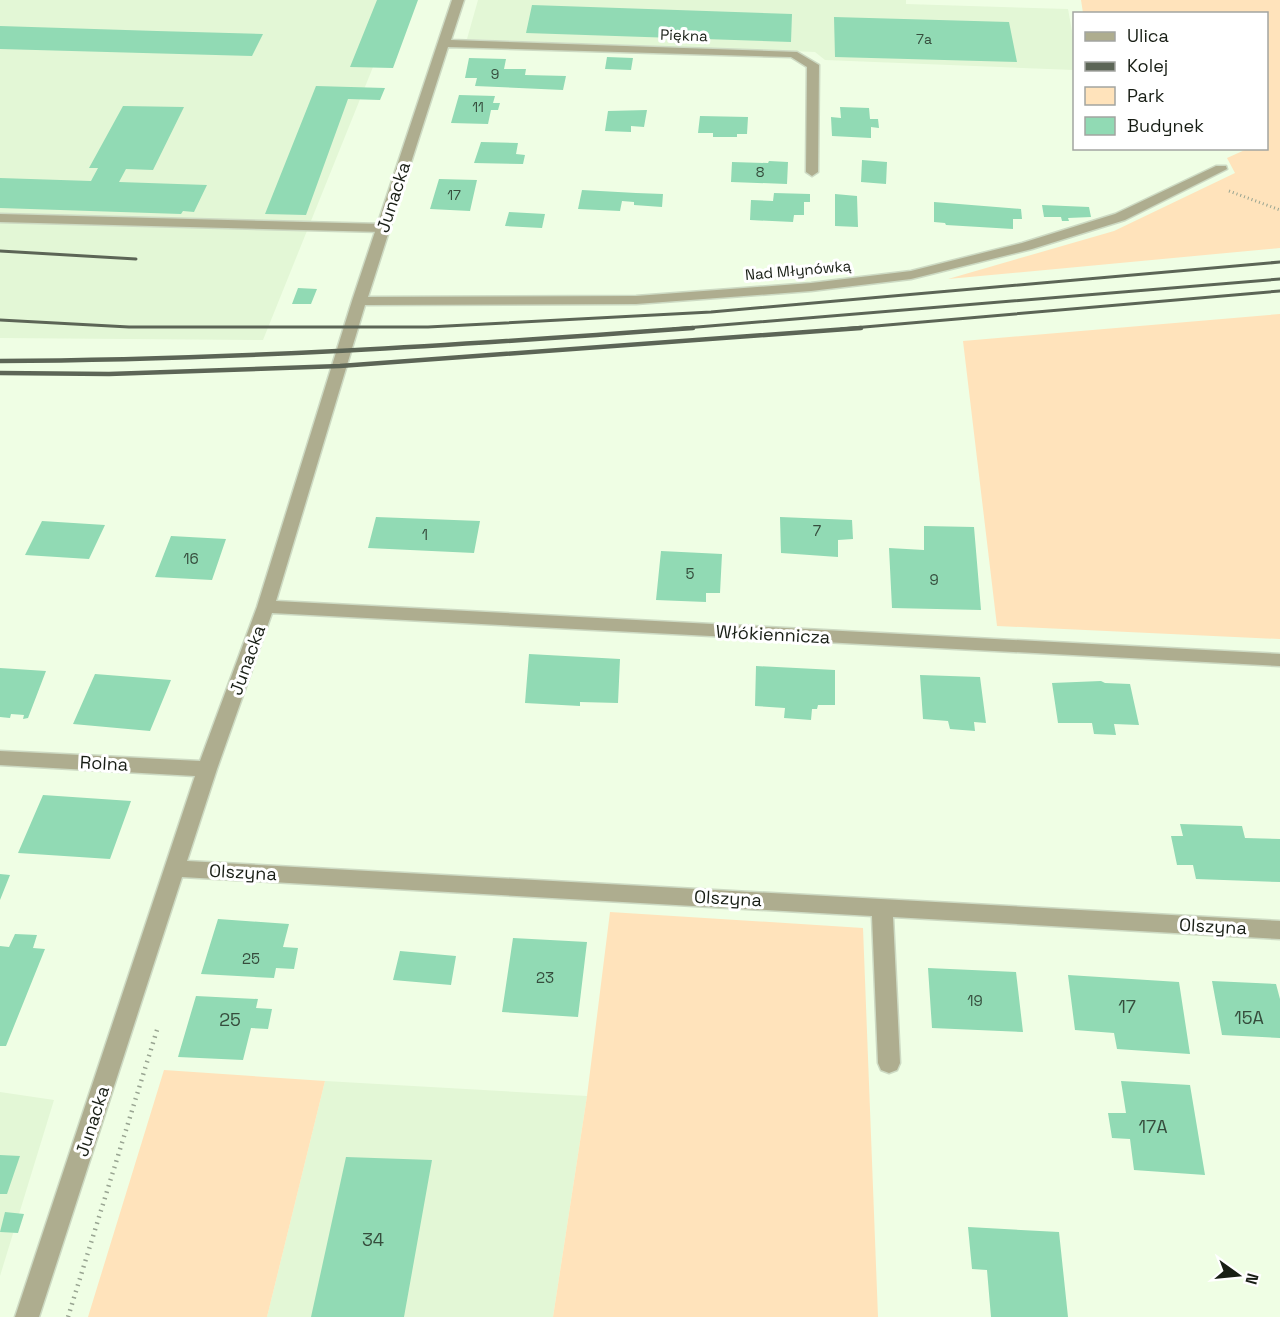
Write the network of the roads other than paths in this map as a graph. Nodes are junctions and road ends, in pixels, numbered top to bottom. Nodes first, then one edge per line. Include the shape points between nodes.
1 (458, 0) edge
2 (444, 43) junction
3 (1221, 169) dead end
4 (812, 172) dead end
5 (0, 218) edge
6 (383, 228) junction
7 (359, 302) junction
8 (266, 607) junction
9 (1280, 660) edge
10 (0, 758) edge
11 (207, 769) junction
12 (176, 868) junction
13 (882, 907) junction
14 (1280, 930) edge
15 (889, 1063) dead end
16 (27, 1317) edge

1 - 2 street, Junacka
2 - 4 street, Piękna via 793,54 813,65
2 - 6 street, Junacka
3 - 7 street, Nad Młynówką via 1120,217 1027,246 911,275 636,300
5 - 6 street
6 - 7 street, Junacka
7 - 8 street, Junacka
8 - 9 street, Włókiennicza
8 - 11 street, Junacka
10 - 11 street, Rolna
11 - 12 street, Junacka
12 - 13 street, Olszyna
12 - 16 street, Junacka
13 - 14 street, Olszyna
13 - 15 street

